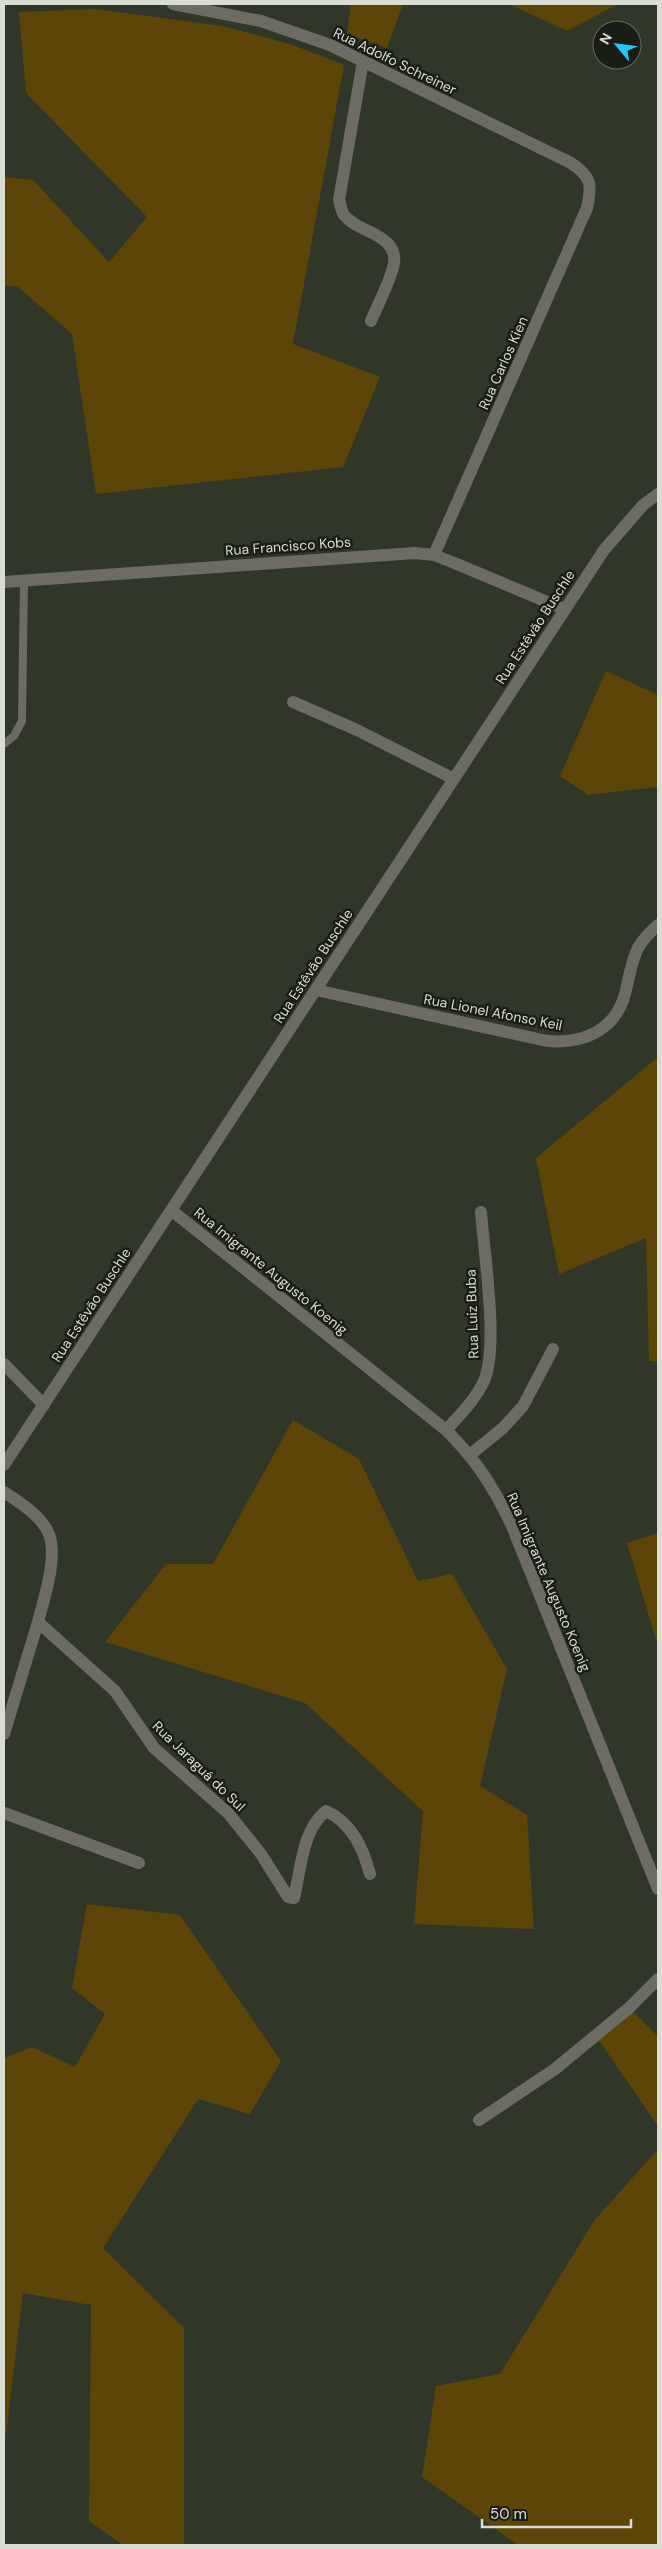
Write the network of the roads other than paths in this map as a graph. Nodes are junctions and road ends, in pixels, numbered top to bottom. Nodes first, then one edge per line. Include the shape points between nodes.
1 (173, 4) edge
2 (363, 61) junction
3 (589, 180) joint
4 (371, 321) dead end
5 (658, 494) edge
6 (434, 555) junction
7 (24, 581) junction
8 (4, 582) edge
9 (564, 609) junction
10 (293, 702) dead end
11 (4, 744) edge
12 (454, 780) junction
13 (658, 925) edge
14 (316, 990) junction
15 (171, 1210) junction
16 (481, 1212) dead end
17 (553, 1349) dead end
18 (4, 1364) edge
19 (44, 1405) junction
20 (446, 1430) junction
21 (471, 1454) junction
22 (4, 1465) edge
23 (4, 1492) edge
24 (38, 1622) junction
25 (4, 1734) edge
26 (4, 1813) edge
27 (139, 1864) dead end
28 (370, 1874) dead end
29 (658, 1889) edge
30 (658, 1979) edge
31 (479, 2120) dead end

1 - 2 street, Rua Adolfo Schreiner via 261,21 330,45
2 - 3 street, Rua Adolfo Schreiner via 571,163
2 - 4 street via 340,200 343,214 382,238 392,249 394,263
3 - 6 street, Rua Carlos Kien via 587,208
5 - 9 street, Rua Estêvão Buschle via 622,527
6 - 7 street, Rua Francisco Kobs via 394,553
6 - 9 street, Rua Francisco Kobs
7 - 8 street, Rua Francisco Kobs
7 - 11 lane via 22,721 14,736
9 - 12 street, Rua Estêvão Buschle
10 - 12 street
12 - 14 street, Rua Estêvão Buschle
13 - 14 street, Rua Lionel Afonso Keil via 637,950 615,1016 598,1033 573,1041 547,1041
14 - 15 street, Rua Estêvão Buschle
15 - 19 street, Rua Estêvão Buschle
15 - 20 street, Rua Imigrante Augusto Koenig
16 - 20 street, Rua Luiz Buba via 491,1332 489,1365 477,1393
17 - 21 street via 523,1406 503,1428
18 - 19 street
19 - 22 street, Rua Estêvão Buschle
20 - 21 street, Rua Imigrante Augusto Koenig
21 - 29 street, Rua Imigrante Augusto Koenig via 498,1496 512,1526
23 - 24 street via 29,1509 49,1535 50,1567
24 - 25 street
24 - 28 street, Rua Jaraguá do Sul via 115,1691 154,1748 228,1813 291,1899 294,1898 309,1831 316,1818 326,1811 339,1817 359,1842
26 - 27 street
30 - 31 street via 629,2008 555,2069

